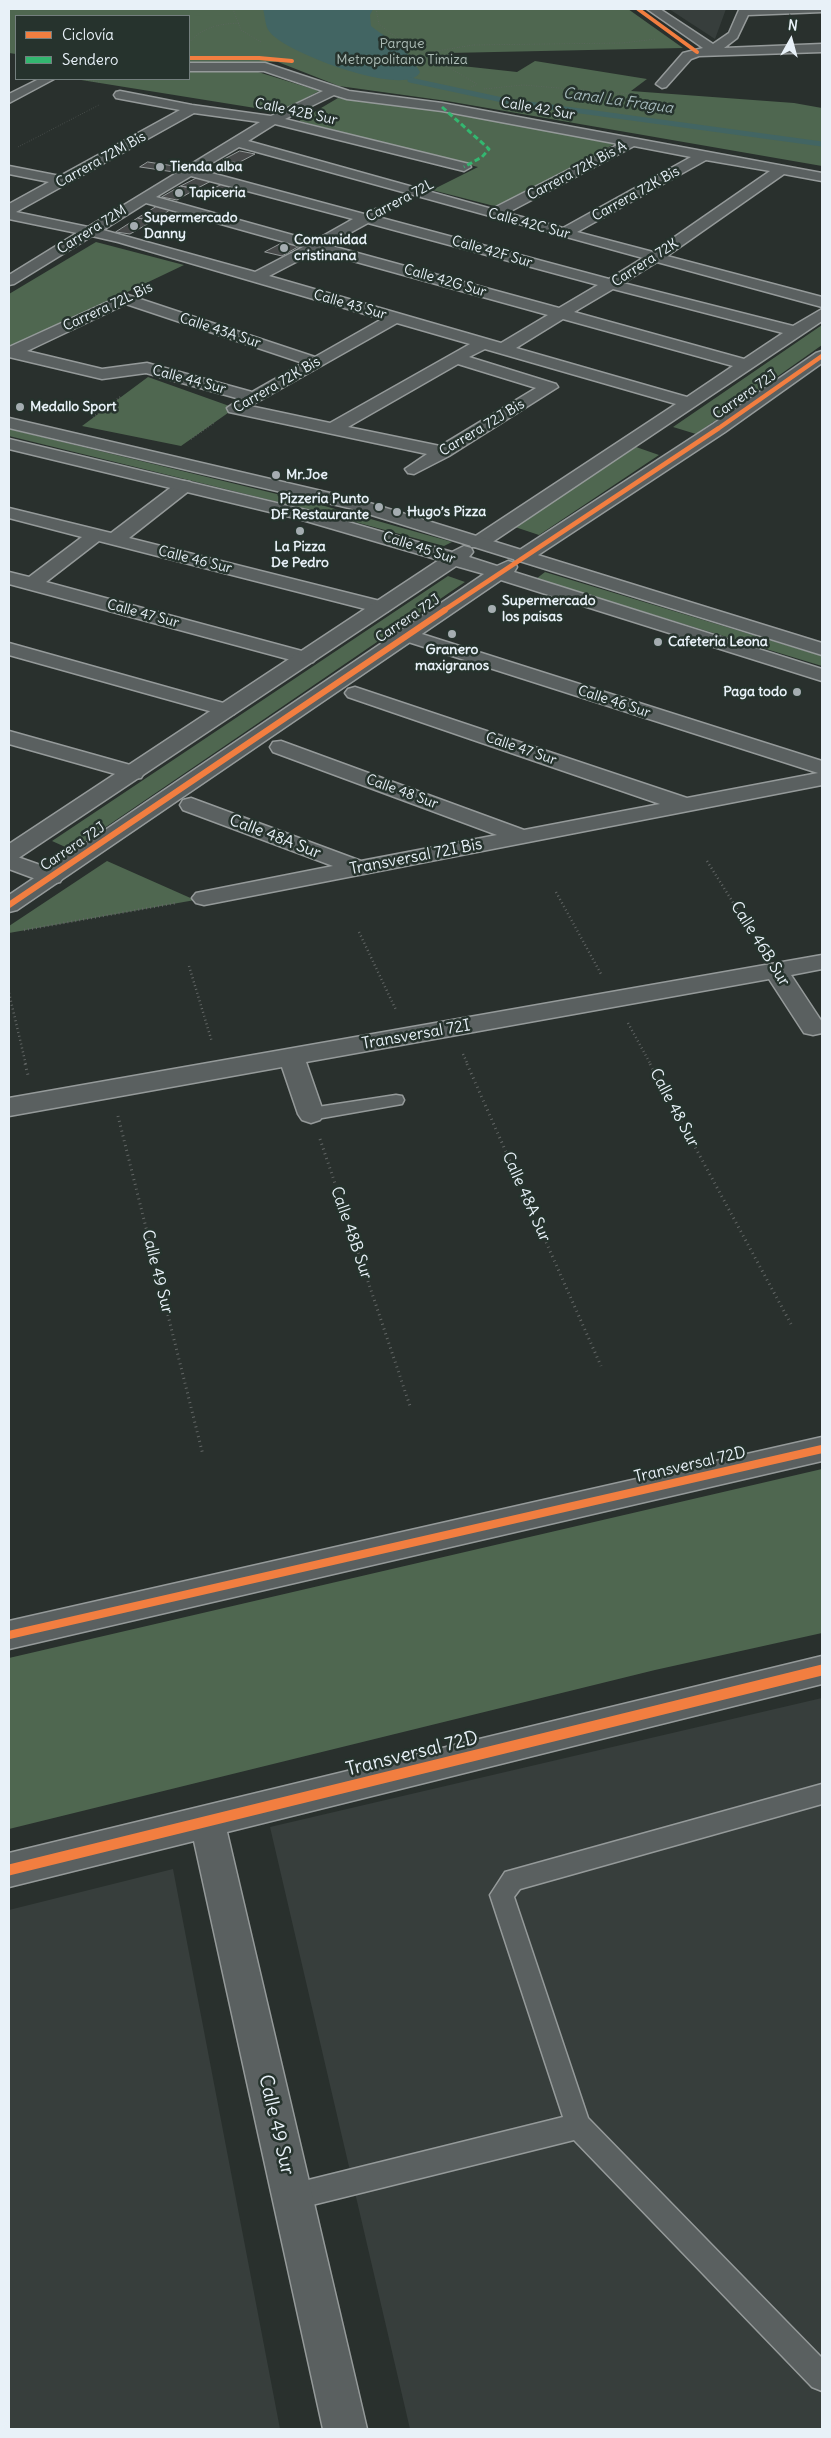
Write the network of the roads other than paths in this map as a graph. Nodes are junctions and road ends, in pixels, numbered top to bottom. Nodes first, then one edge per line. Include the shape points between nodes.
1 (653, 9) edge
2 (822, 9) edge
3 (822, 48) edge
4 (712, 50) junction
5 (190, 67) edge
6 (46, 80) edge
7 (662, 84) road end
8 (332, 91) junction
9 (120, 95) road end
10 (9, 99) edge
11 (192, 109) junction
12 (273, 120) junction
13 (634, 141) junction
14 (237, 142) junction
15 (706, 154) junction
16 (464, 167) joint
17 (782, 169) junction
18 (9, 170) edge
19 (187, 171) junction
20 (447, 176) dead end
21 (822, 177) edge
22 (63, 181) junction
23 (430, 184) dead end
24 (414, 193) junction
25 (143, 198) junction
26 (9, 210) edge
27 (494, 214) junction
28 (9, 215) edge
29 (367, 218) junction
30 (94, 231) junction
31 (566, 233) junction
32 (316, 245) junction
33 (654, 258) junction
34 (257, 277) junction
35 (9, 281) edge
36 (611, 285) junction
37 (125, 300) joint
38 (822, 302) edge
39 (562, 314) junction
40 (822, 314) edge
41 (395, 318) junction
42 (797, 332) junction
43 (484, 344) junction
44 (504, 348) junction
45 (10, 353) edge
46 (822, 356) edge
47 (455, 358) junction
48 (315, 362) junction
49 (747, 365) junction
50 (253, 397) junction
51 (690, 403) junction
52 (236, 408) joint
53 (9, 423) edge
54 (333, 428) junction
55 (642, 435) junction
56 (9, 444) edge
57 (686, 450) junction
58 (443, 452) junction
59 (414, 469) dead end
60 (184, 486) junction
61 (9, 513) edge
62 (96, 535) junction
63 (114, 540) junction
64 (478, 543) junction
65 (522, 557) junction
66 (454, 559) junction
67 (498, 573) junction
68 (9, 578) edge
69 (32, 584) junction
70 (381, 608) junction
71 (406, 635) junction
72 (9, 649) edge
73 (822, 649) edge
74 (306, 658) junction
75 (822, 674) edge
76 (355, 693) dead end
77 (227, 710) junction
78 (9, 737) edge
79 (281, 747) dead end
80 (822, 768) edge
81 (133, 773) junction
82 (822, 779) edge
83 (191, 805) dead end
84 (686, 805) junction
85 (523, 837) junction
86 (9, 854) edge
87 (9, 861) edge
88 (359, 868) junction
89 (52, 877) junction
90 (204, 898) road end
91 (9, 905) edge
92 (822, 962) edge
93 (776, 971) junction
94 (818, 1026) edge
95 (292, 1057) junction
96 (396, 1100) dead end
97 (9, 1107) edge
98 (311, 1114) joint
99 (822, 1449) edge
100 (9, 1635) edge
101 (822, 1670) edge
102 (822, 1794) edge
103 (207, 1821) junction
104 (9, 1870) edge
105 (578, 2126) junction
106 (292, 2197) junction
107 (822, 2377) edge
108 (344, 2429) edge

1 - 4 street
2 - 4 street via 743,12 744,29
3 - 4 street
4 - 7 street via 687,56
5 - 8 street, Calle 42 Sur via 275,69
6 - 10 street
8 - 12 street, Carrera 72M
8 - 13 street, Calle 42 Sur
9 - 11 street, Calle 42B Sur
11 - 12 street, Calle 42B Sur
11 - 22 street, Carrera 72M Bis
12 - 14 street, Carrera 72M
12 - 16 street, Calle 42B Sur
13 - 15 street, Calle 42 Sur
13 - 27 street, Carrera 72K Bis A
14 - 19 street, Carrera 72M
14 - 24 street, Calle 42C Sur
15 - 17 street, Calle 42 Sur
15 - 31 street, Carrera 72K Bis
16 - 20 street, Carrera 72L
17 - 21 street, Calle 42 Sur
17 - 33 street, Carrera 72K
18 - 22 street
19 - 25 street, Carrera 72M
19 - 29 street, Calle 42F Sur
22 - 26 street, Carrera 72M Bis
23 - 24 street, Carrera 72L
24 - 27 street, Calle 42C Sur
24 - 29 street, Carrera 72L
25 - 30 street, Carrera 72M
25 - 32 street, Calle 42G Sur
27 - 31 street, Calle 42C Sur
28 - 30 street, Calle 43 Sur
29 - 32 street, Carrera 72L
29 - 36 street, Calle 42F Sur
30 - 34 street, Calle 43 Sur
30 - 35 street, Carrera 72M
31 - 33 street, Calle 42C Sur
32 - 34 street, Carrera 72L
32 - 39 street, Calle 42G Sur
33 - 36 street, Carrera 72K
33 - 38 street, Calle 42C Sur
34 - 41 street, Calle 43 Sur
36 - 39 street, Carrera 72K
36 - 42 street, Calle 42F Sur
37 - 45 street, Carrera 72L Bis
37 - 48 street, Calle 43A Sur
39 - 44 street, Carrera 72K
39 - 49 street, Calle 42G Sur
40 - 42 street, Carrera 72J
41 - 43 street, Calle 43 Sur
41 - 48 street, Carrera 72K Bis
42 - 49 street, Carrera 72J
43 - 44 street, Calle 43 Sur
43 - 47 street
44 - 51 street, Calle 43 Sur
45 - 50 street, Calle 44 Sur via 102,374 115,374 135,367
46 - 57 street, Carrera 72J
47 - 54 street
47 - 58 street, Carrera 72J Bis via 550,387
48 - 50 street, Carrera 72K Bis
49 - 51 street, Carrera 72J
50 - 52 street, Carrera 72K Bis
51 - 55 street, Carrera 72J
52 - 54 street, Calle 44 Sur
53 - 64 street, Calle 45 Sur via 354,504
54 - 58 street, Calle 44 Sur
55 - 57 street
55 - 64 street, Carrera 72J
56 - 60 street, Calle 45 Sur
57 - 65 street, Carrera 72J
58 - 59 street, Carrera 72J Bis
60 - 63 street
60 - 66 street, Calle 45 Sur via 346,526
61 - 62 street, Calle 46 Sur
62 - 63 street, Calle 46 Sur
62 - 69 street
63 - 70 street, Calle 46 Sur
64 - 65 street, Calle 45 Sur
64 - 66 street, Carrera 72J
65 - 67 street, Carrera 72J
65 - 73 street, Calle 45 Sur
66 - 67 street, Calle 45 Sur
66 - 70 street, Carrera 72J
67 - 71 street, Carrera 72J
67 - 75 street, Calle 45 Sur
68 - 69 street, Calle 47 Sur
69 - 74 street, Calle 47 Sur
70 - 74 street, Carrera 72J
71 - 80 street, Calle 46 Sur
71 - 89 street, Carrera 72J
72 - 77 street
74 - 77 street, Carrera 72J
76 - 84 street, Calle 47 Sur
77 - 81 street, Carrera 72J
78 - 81 street
79 - 85 street, Calle 48 Sur
81 - 86 street, Carrera 72J
82 - 84 street, Transversal 72I Bis
83 - 88 street, Calle 48A Sur
84 - 85 street, Transversal 72I Bis
85 - 88 street, Transversal 72I Bis
87 - 89 street
88 - 90 street, Transversal 72I Bis
89 - 91 street, Carrera 72J
92 - 93 street, Transversal 72I
93 - 94 street, Calle 46B Sur
93 - 95 street, Transversal 72I
95 - 97 street, Transversal 72I
95 - 98 street
96 - 98 lane
99 - 100 street, Transversal 72D
101 - 103 street, Transversal 72D
102 - 105 lane via 513,1880 502,1895
103 - 104 street, Transversal 72D
103 - 106 street, Calle 49 Sur
105 - 106 lane
105 - 107 lane
106 - 108 street, Calle 49 Sur

